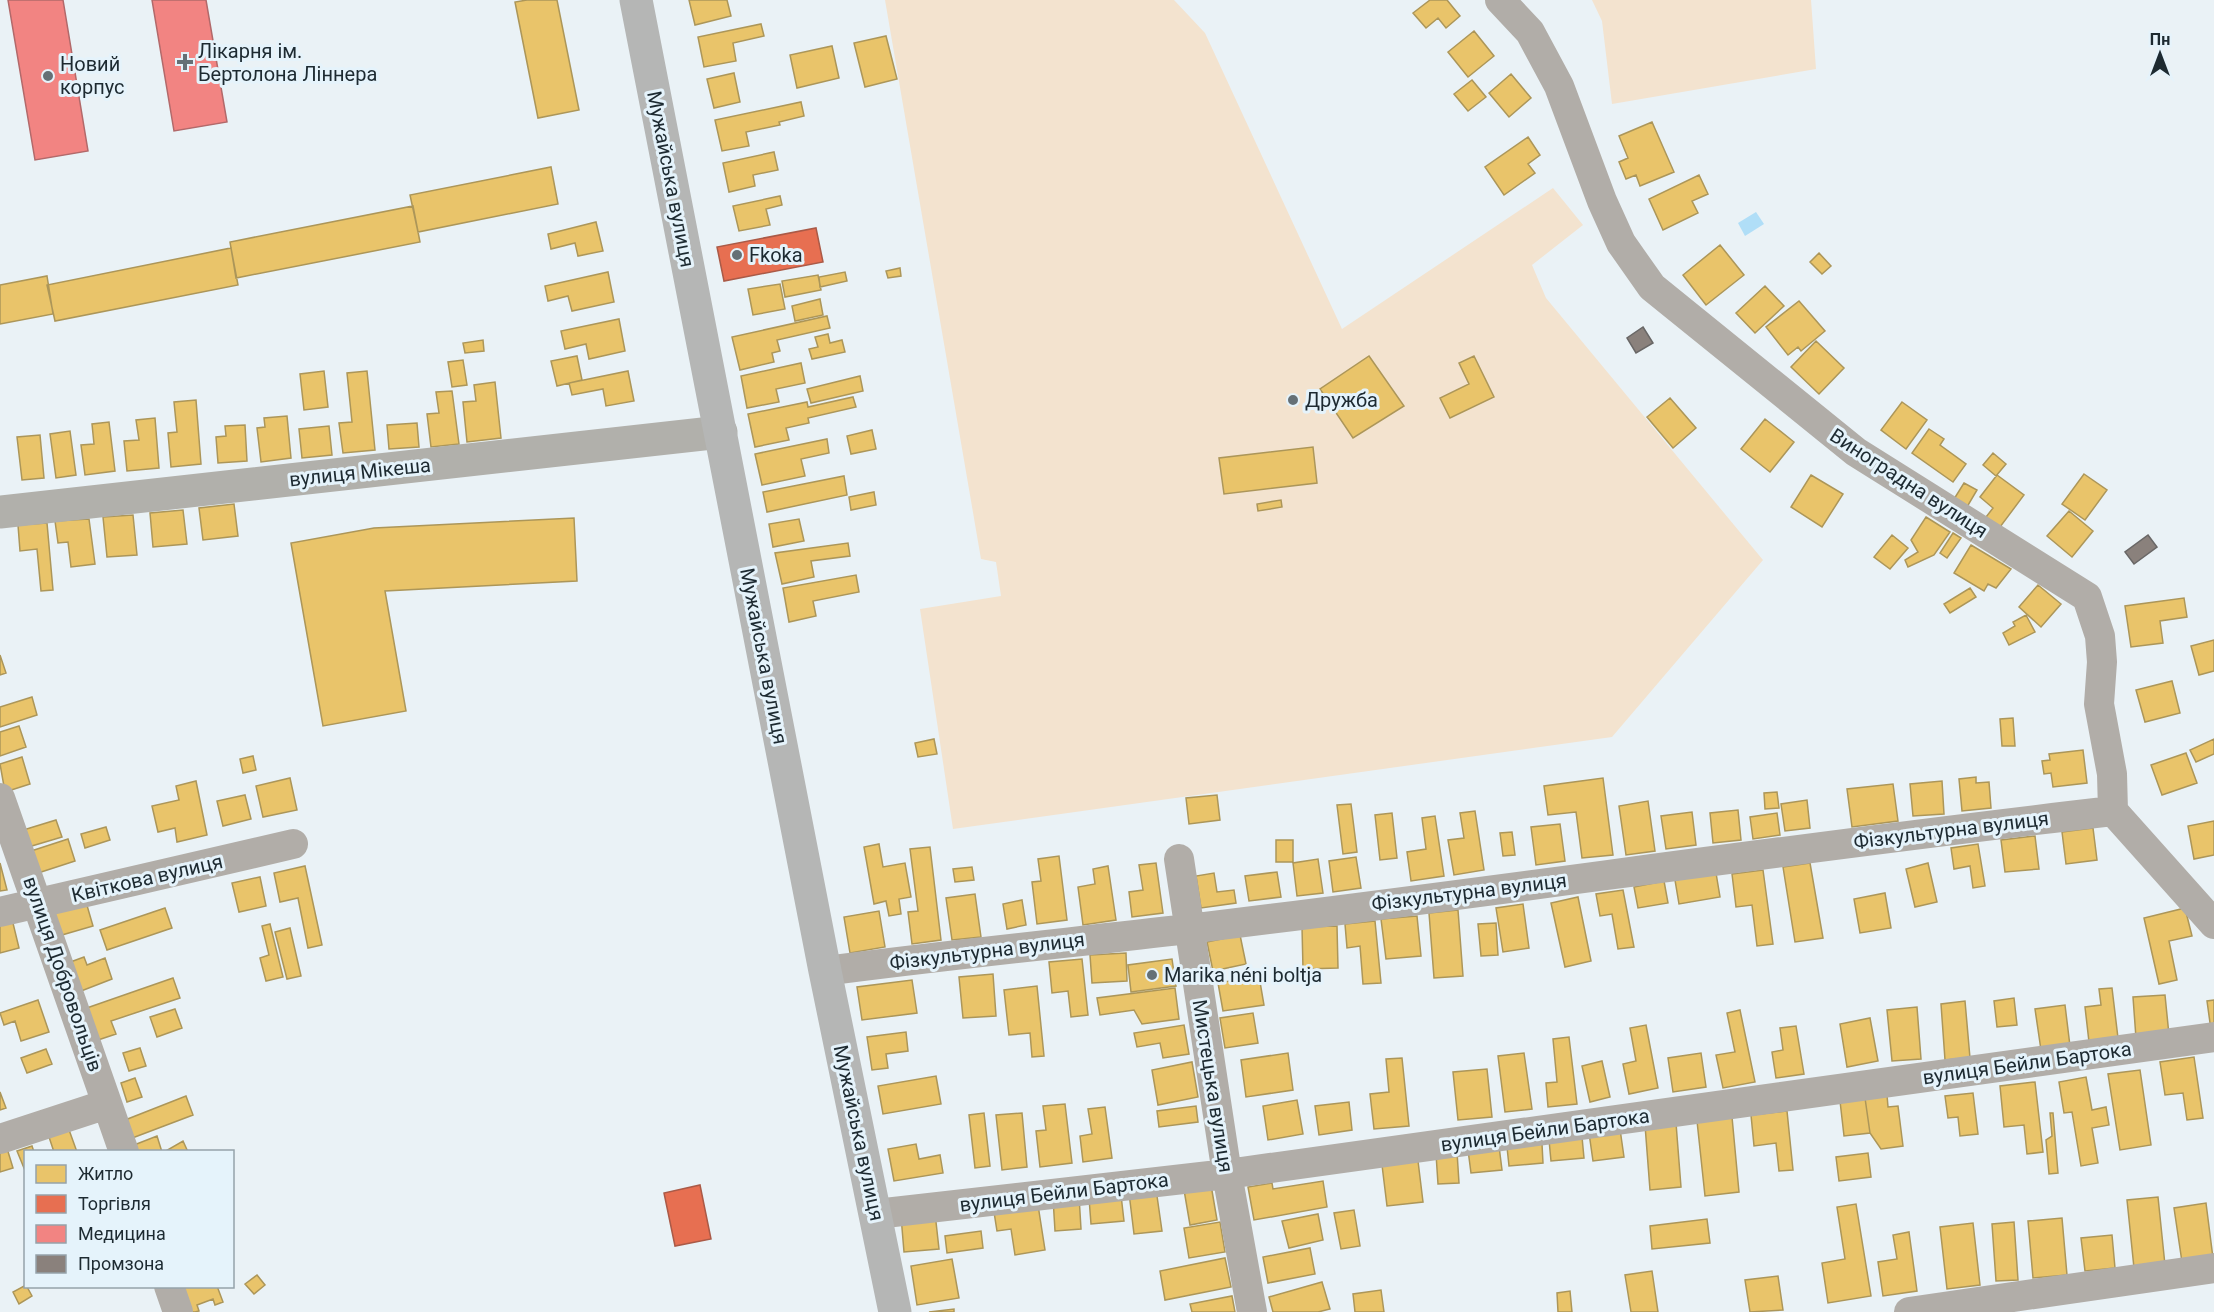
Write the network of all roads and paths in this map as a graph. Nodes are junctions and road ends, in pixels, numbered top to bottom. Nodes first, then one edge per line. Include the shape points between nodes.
1 (636, 0) edge
2 (1500, 0) edge
3 (721, 432) junction
4 (0, 512) edge
5 (0, 798) edge
6 (2113, 811) junction
7 (293, 844) dead end
8 (1179, 859) dead end
9 (38, 903) junction
10 (0, 912) edge
11 (2214, 924) edge
12 (1188, 929) junction
13 (825, 971) junction
14 (2214, 1037) edge
15 (108, 1104) junction
16 (0, 1139) edge
17 (123, 1150) edge
18 (1227, 1174) junction
19 (876, 1214) junction
20 (2214, 1268) edge
21 (169, 1288) edge
22 (178, 1312) edge
23 (895, 1312) edge
24 (1252, 1312) edge
25 (1908, 1312) edge

1 - 3 highway, Мужайська вулиця
2 - 6 street, Виноградна вулиця via 1530,32 1559,86 1621,243 1652,287 1856,452 2087,597 2100,636 2099,704 2112,774
3 - 4 main road, вулиця Мікеша
3 - 13 highway, Мужайська вулиця
5 - 9 street, вулиця Добровольців
6 - 11 street
6 - 12 street, Фізкультурна вулиця
7 - 9 street, Квіткова вулиця
8 - 12 street, Мистецька вулиця
9 - 10 street, Квіткова вулиця
9 - 15 street, вулиця Добровольців
12 - 13 street, Фізкультурна вулиця
12 - 18 street, Мистецька вулиця
13 - 19 highway, Мужайська вулиця
14 - 18 street, вулиця Бейли Бартока
15 - 16 street
15 - 17 street, вулиця Добровольців
18 - 19 street, вулиця Бейли Бартока
18 - 24 street, Мистецька вулиця
19 - 23 highway, Мужайська вулиця
20 - 25 street
21 - 22 street

